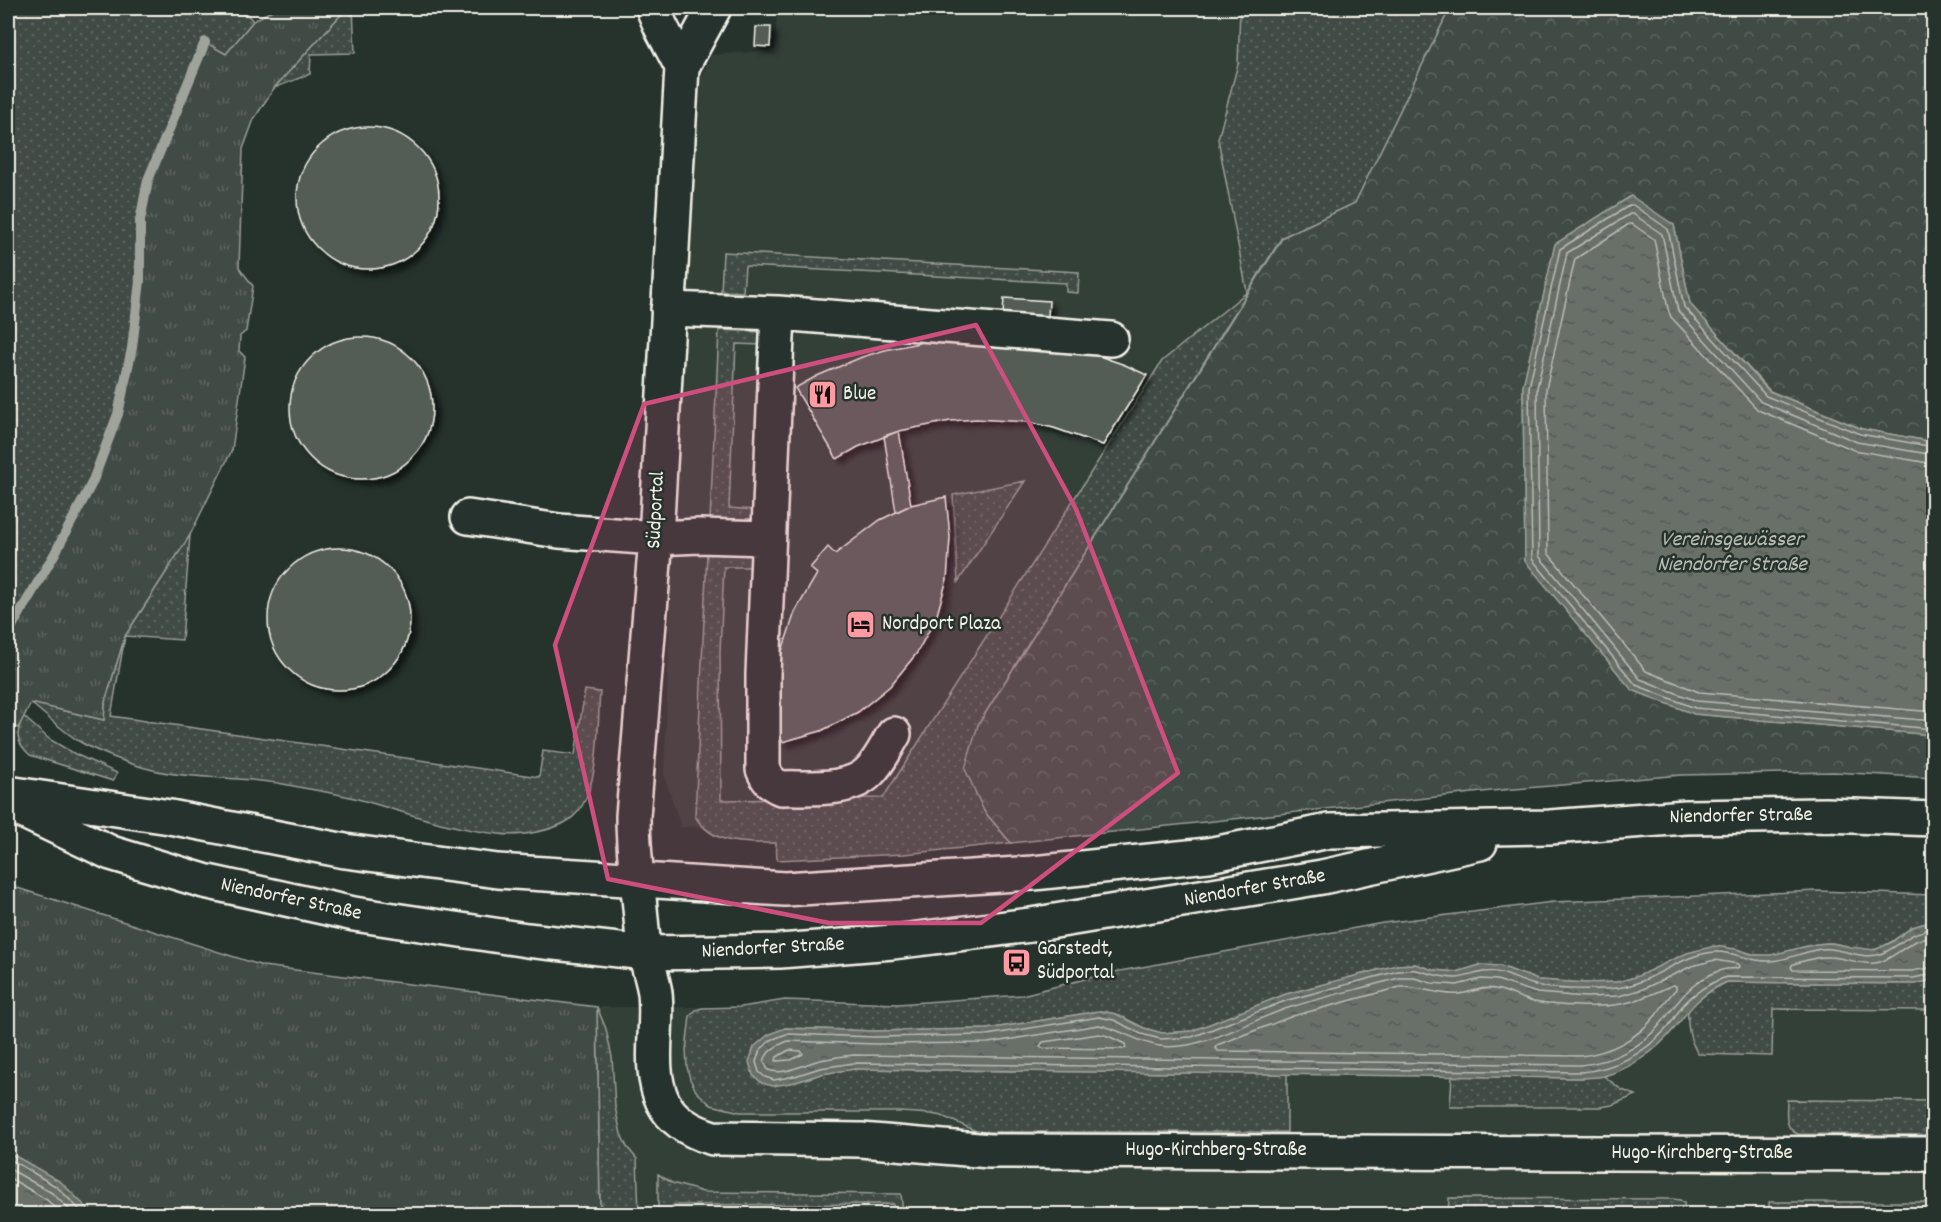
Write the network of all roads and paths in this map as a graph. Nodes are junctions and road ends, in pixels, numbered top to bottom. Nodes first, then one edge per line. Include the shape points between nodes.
1 (653, 8) edge
2 (714, 8) edge
3 (682, 67) junction
4 (668, 309) junction
5 (778, 313) junction
6 (1111, 339) dead end
7 (468, 517) dead end
8 (656, 538) junction
9 (768, 538) junction
10 (894, 734) dead end
11 (8, 793) edge
12 (8, 804) edge
13 (1934, 819) edge
14 (1550, 827) junction
15 (638, 880) junction
16 (645, 953) junction
17 (1934, 1154) edge

1 - 3 main road
2 - 3 main road, Südportal
3 - 4 main road, Südportal
4 - 5 main road
4 - 8 main road, Südportal
5 - 6 main road
5 - 9 main road
7 - 8 main road via 559,531
8 - 9 main road
8 - 15 main road, Südportal via 633,816
9 - 10 main road via 763,674 766,778 781,788 855,782 875,765
11 - 15 main road, Niendorfer Straße via 170,817 345,852 498,871
12 - 16 main road, Niendorfer Straße via 111,853 204,881 354,914
13 - 14 main road, Niendorfer Straße via 1826,815 1686,817
14 - 15 main road, Niendorfer Straße via 1329,831 1208,855 1033,873 785,889
14 - 16 main road, Niendorfer Straße via 1322,877 1052,922 893,942 780,951
15 - 16 main road, Südportal
16 - 17 main road, Hugo-Kirchberg-Straße via 656,1008 658,1089 673,1116 692,1130 713,1138 861,1140 990,1151

